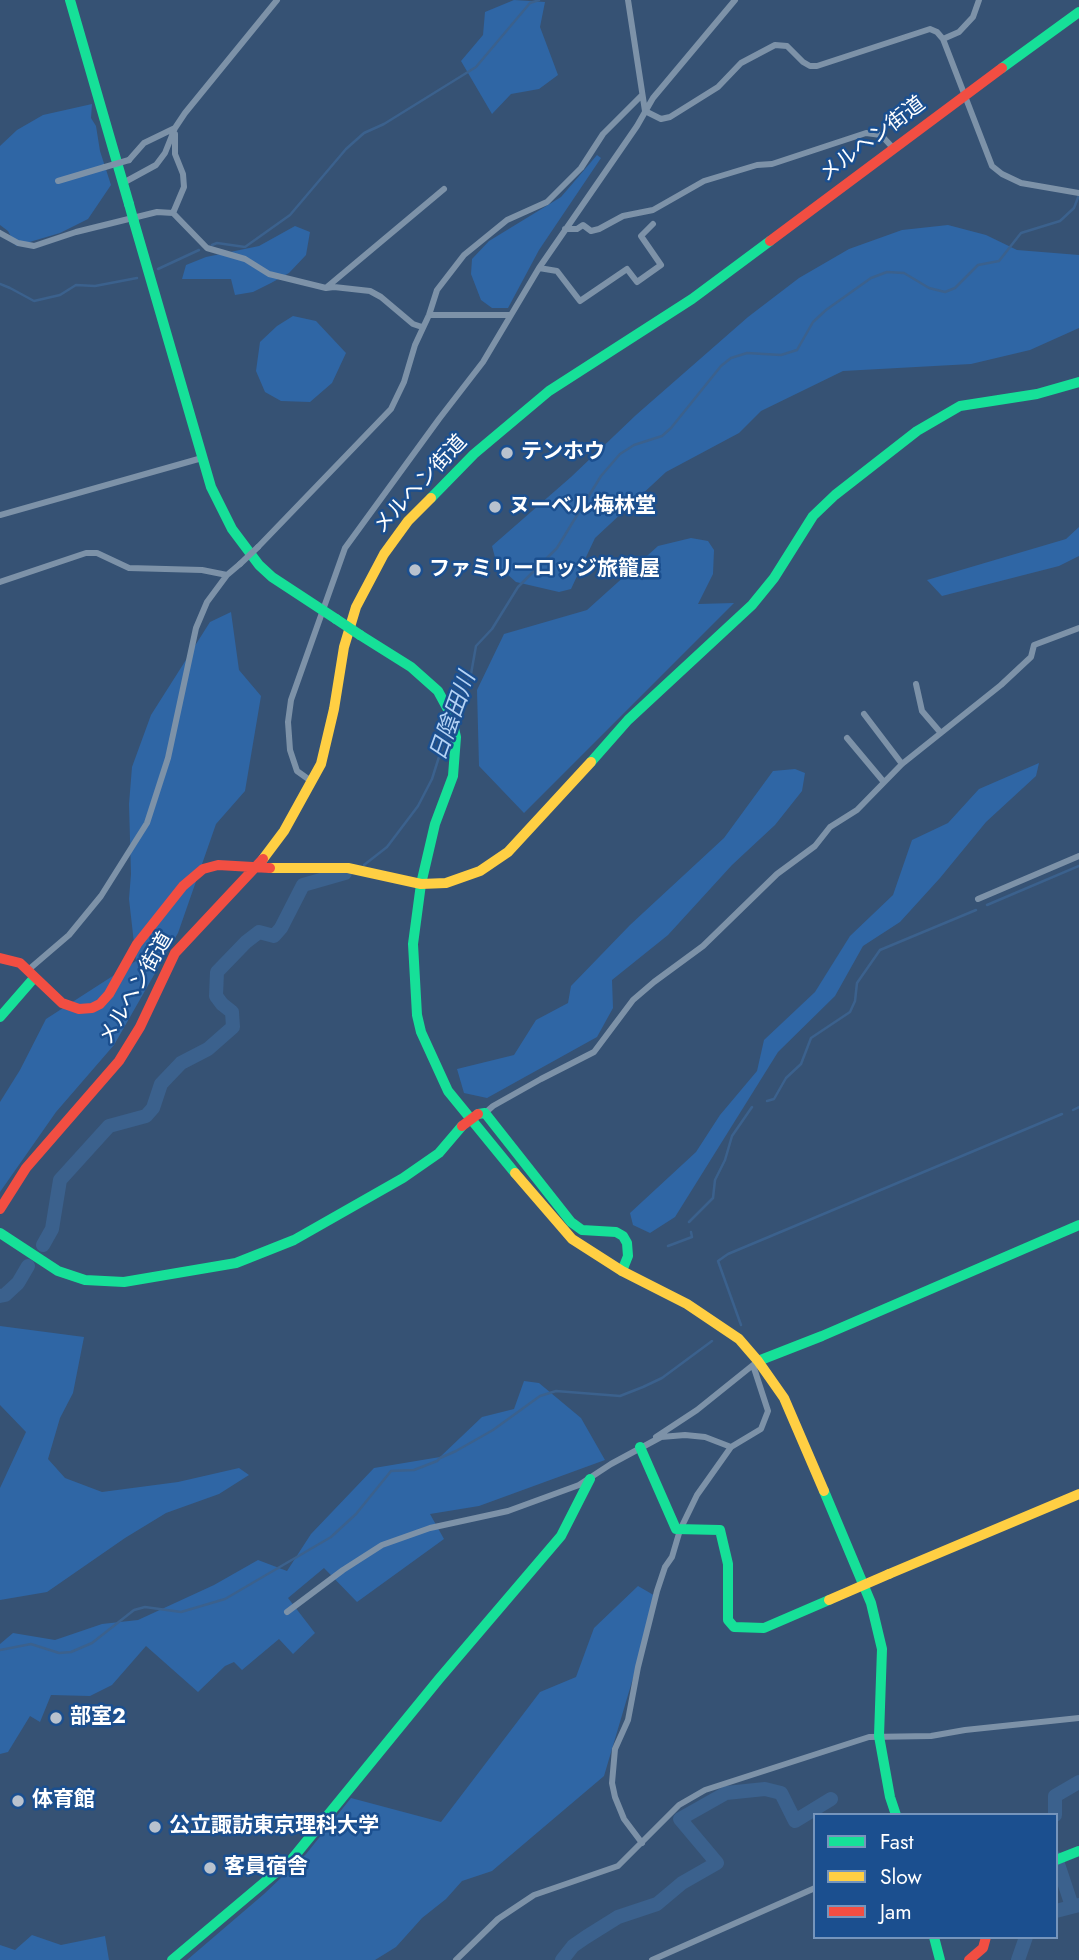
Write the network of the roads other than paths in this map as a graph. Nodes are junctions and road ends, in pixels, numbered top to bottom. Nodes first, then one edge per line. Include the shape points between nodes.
1 (70, 0) edge
2 (277, 0) edge
3 (628, 0) edge
4 (735, 0) edge
5 (979, 0) edge
6 (1079, 12) edge
7 (943, 39) junction
8 (964, 95) junction
9 (641, 96) junction
10 (645, 111) junction
11 (175, 128) junction
12 (894, 149) junction
13 (58, 181) dead end
14 (123, 183) junction
15 (443, 189) dead end
16 (1076, 192) edge
17 (173, 213) junction
18 (653, 224) dead end
19 (565, 229) junction
20 (0, 233) edge
21 (539, 268) junction
22 (326, 288) junction
23 (429, 315) junction
24 (510, 315) junction
25 (422, 327) junction
26 (1079, 383) edge
27 (202, 458) junction
28 (0, 516) edge
29 (227, 575) junction
30 (0, 582) edge
31 (323, 610) junction
32 (1079, 628) edge
33 (916, 684) dead end
34 (864, 714) dead end
35 (940, 732) junction
36 (847, 738) dead end
37 (902, 764) junction
38 (311, 781) junction
39 (883, 781) junction
40 (1079, 856) edge
41 (254, 867) junction
42 (421, 884) junction
43 (978, 899) dead end
44 (1, 956) edge
45 (31, 974) junction
46 (0, 1017) edge
47 (481, 1114) junction
48 (0, 1209) edge
49 (1079, 1225) edge
50 (0, 1233) edge
51 (622, 1271) junction
52 (756, 1363) junction
53 (640, 1447) junction
54 (731, 1447) junction
55 (590, 1479) junction
56 (1079, 1494) edge
57 (680, 1530) junction
58 (287, 1612) dead end
59 (1079, 1718) edge
60 (879, 1736) junction
61 (895, 1813) edge
62 (642, 1843) junction
63 (1078, 1851) edge
64 (1061, 1858) edge
65 (813, 1889) edge
66 (935, 1939) edge
67 (986, 1939) edge
68 (172, 1960) edge
69 (456, 1960) edge
70 (652, 1960) edge
71 (940, 1960) edge
72 (969, 1960) edge

1 - 14 main road
2 - 11 street
3 - 9 street
4 - 10 street
5 - 7 street via 973,17 959,32
6 - 8 main road, メルヘン街道
7 - 8 street
7 - 10 street via 930,29 817,66 803,62 787,46 775,45 741,63 718,87 670,117 661,119
8 - 12 main road, メルヘン街道
8 - 16 street via 992,166 1021,183
9 - 10 street
9 - 23 street via 547,202 507,220 464,255 437,290
10 - 19 street
11 - 13 street, bridge via 144,143 129,160
11 - 14 street via 156,165
11 - 17 street via 184,187
12 - 19 street via 881,135 866,134 704,181 653,210 623,216 599,229 591,231 583,225
12 - 38 main road, メルヘン街道 via 692,299 549,391 474,454 408,521 356,607 321,764
14 - 27 main road, bridge
15 - 22 street
17 - 20 street via 147,214 34,246
17 - 22 street via 206,248 245,259 269,274
18 - 21 street via 641,236 661,265 637,282 627,269 580,301 558,271
19 - 21 street
21 - 24 street
22 - 25 street via 370,292
23 - 24 street
23 - 25 street
24 - 31 street via 483,362 345,548
25 - 29 street, bridge via 391,409
26 - 42 main road via 961,406 917,431 813,516 752,605 628,720 508,852 461,880
27 - 28 street
27 - 31 main road via 232,529 259,565
29 - 30 street via 129,568 97,553 86,553
29 - 45 street via 207,602 196,628 168,758 147,823 102,896
31 - 38 street via 290,700 288,722 297,771
31 - 42 main road, bridge via 411,667 438,691 451,715 456,737 453,776 435,824
32 - 35 street via 1034,645 1031,657 1001,685
33 - 35 street via 922,711
34 - 37 street
35 - 37 street
36 - 39 street
37 - 39 street
38 - 41 main road, メルヘン街道 via 284,831
39 - 47 street via 857,810 777,874 704,946 633,1000 594,1052
40 - 43 street
41 - 42 main road via 348,867
41 - 45 main road via 218,864 203,869 183,886 137,944 109,994 92,1008 62,1003
41 - 48 main road, メルヘン街道 via 175,953 119,1061 26,1168
42 - 51 main road via 413,944 414,992 421,1032 437,1070 448,1091 552,1219
44 - 45 main road via 20,963
45 - 46 main road
47 - 50 main road, bridge via 462,1126 439,1153 403,1178 294,1240 236,1263 135,1281 85,1280 58,1271
47 - 51 main road via 572,1222 582,1230 616,1231 623,1236 628,1256
49 - 52 main road
51 - 52 main road via 716,1322 739,1339
52 - 53 street
52 - 54 street via 768,1411 761,1429
52 - 60 main road via 784,1398 872,1603 881,1649
53 - 54 street via 662,1437 685,1435
53 - 55 street
53 - 57 main road
54 - 57 street via 697,1495
55 - 58 street via 508,1511 430,1528 382,1545
55 - 68 main road via 561,1536 292,1859
56 - 57 main road, bridge via 764,1628 734,1627 728,1620 729,1564 720,1530
57 - 62 street via 657,1591 628,1720 615,1749 615,1797
59 - 60 street via 931,1736
60 - 61 main road
60 - 62 street via 689,1797
62 - 69 street via 618,1866 534,1895 498,1919
63 - 64 main road
65 - 70 street
66 - 71 main road
67 - 72 main road via 984,1948

